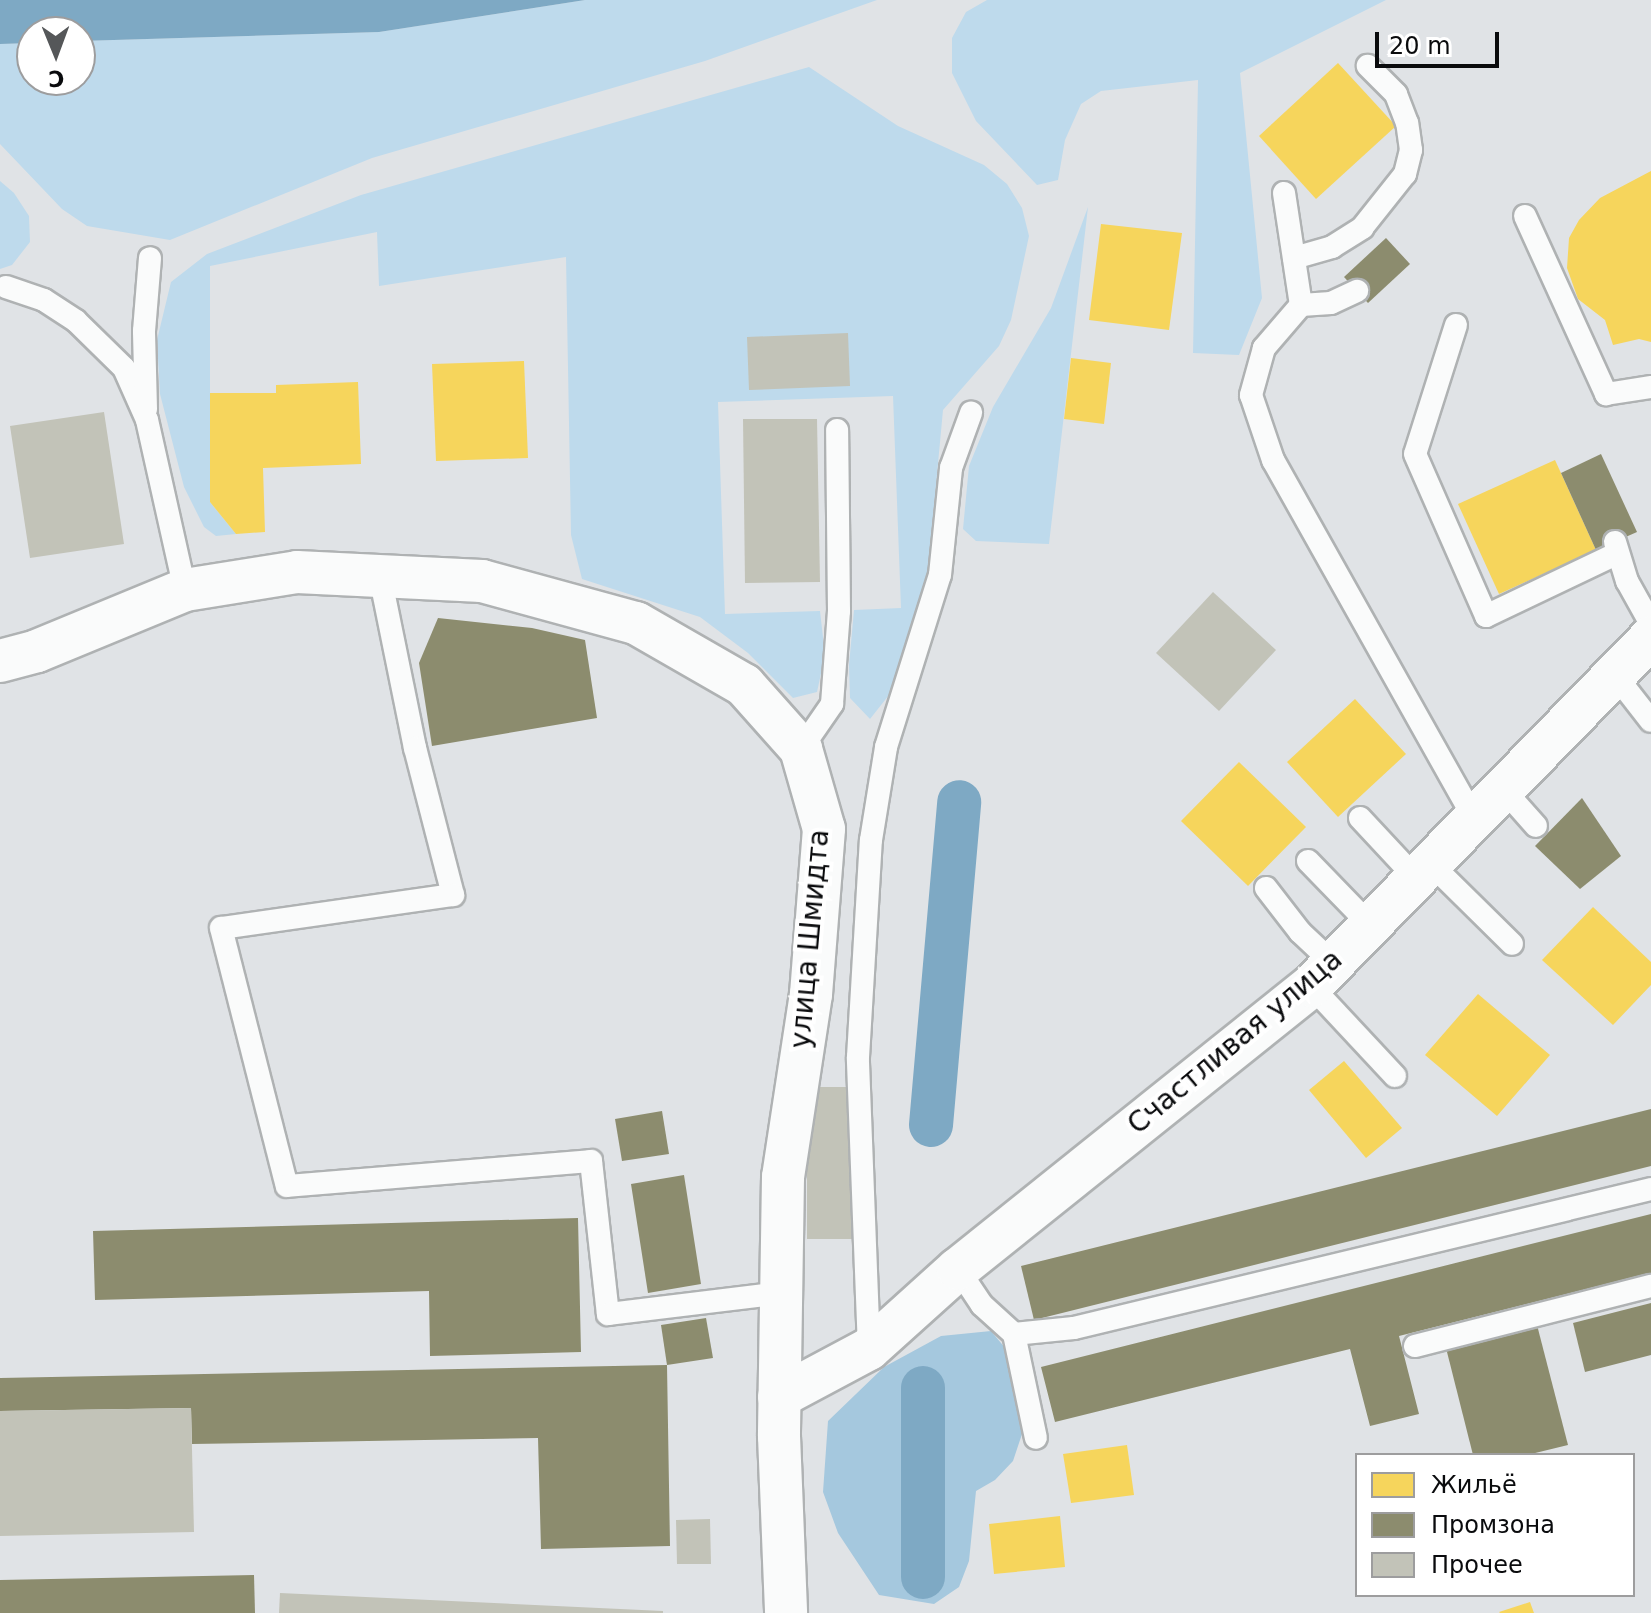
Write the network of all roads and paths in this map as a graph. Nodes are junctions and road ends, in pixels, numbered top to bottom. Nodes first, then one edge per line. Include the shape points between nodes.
1 (1368, 66) dead end
2 (1284, 193) dead end
3 (1525, 216) dead end
4 (150, 258) dead end
5 (1294, 258) junction
6 (6, 287) dead end
7 (1357, 291) dead end
8 (1301, 305) junction
9 (1456, 325) dead end
10 (1651, 387) edge
11 (971, 413) dead end
12 (147, 420) junction
13 (837, 430) dead end
14 (380, 576) junction
15 (185, 590) junction
16 (1650, 639) edge
17 (0, 661) edge
18 (1615, 675) junction
19 (1651, 721) edge
20 (801, 749) junction
21 (1504, 790) junction
22 (1360, 818) dead end
23 (1475, 820) junction
24 (1536, 826) dead end
25 (1308, 861) dead end
26 (1423, 871) junction
27 (1266, 888) dead end
28 (1370, 925) junction
29 (1512, 944) dead end
30 (1322, 974) junction
31 (1395, 1076) dead end
32 (1651, 1189) edge
33 (958, 1269) junction
34 (1651, 1286) edge
35 (781, 1293) junction
36 (1014, 1334) junction
37 (1415, 1346) dead end
38 (869, 1349) junction
39 (779, 1397) junction
40 (1036, 1438) dead end
41 (786, 1613) edge

1 - 5 lane via 1396,94 1407,123 1411,150 1405,174 1362,228 1332,247
2 - 5 lane
3 - 10 lane via 1606,394
4 - 12 lane via 144,331
5 - 8 lane
6 - 12 lane via 44,300 76,321 124,368
7 - 8 lane via 1331,303
8 - 23 lane via 1264,348 1251,395 1273,460
9 - 16 lane via 1415,454 1486,616 1615,548
11 - 38 lane via 951,468 940,575 886,747 871,840 858,1057
12 - 15 lane
13 - 20 lane via 839,611 832,704
14 - 15 street, улица Шмидта via 297,572
14 - 20 street, улица Шмидта via 482,581 636,623 744,685
14 - 35 lane via 415,748 453,895 221,928 287,1186 591,1161 608,1314
15 - 17 street, улица Шмидта
16 - 18 street, Счастливая улица
18 - 19 lane
18 - 21 street, Счастливая улица
20 - 35 street, улица Шмидта via 824,829 811,994 783,1177
21 - 23 street, Счастливая улица
21 - 24 lane
22 - 26 lane
23 - 26 street, Счастливая улица
25 - 28 lane
26 - 28 street, Счастливая улица
26 - 29 lane
27 - 30 lane via 1300,932
28 - 30 street, Счастливая улица
30 - 31 lane
30 - 33 street, Счастливая улица
32 - 36 lane via 1074,1328
33 - 36 lane via 982,1305
33 - 38 street, Счастливая улица
34 - 37 lane
35 - 39 street, улица Шмидта
36 - 40 lane
38 - 39 street, Счастливая улица
39 - 41 street, улица Шмидта

